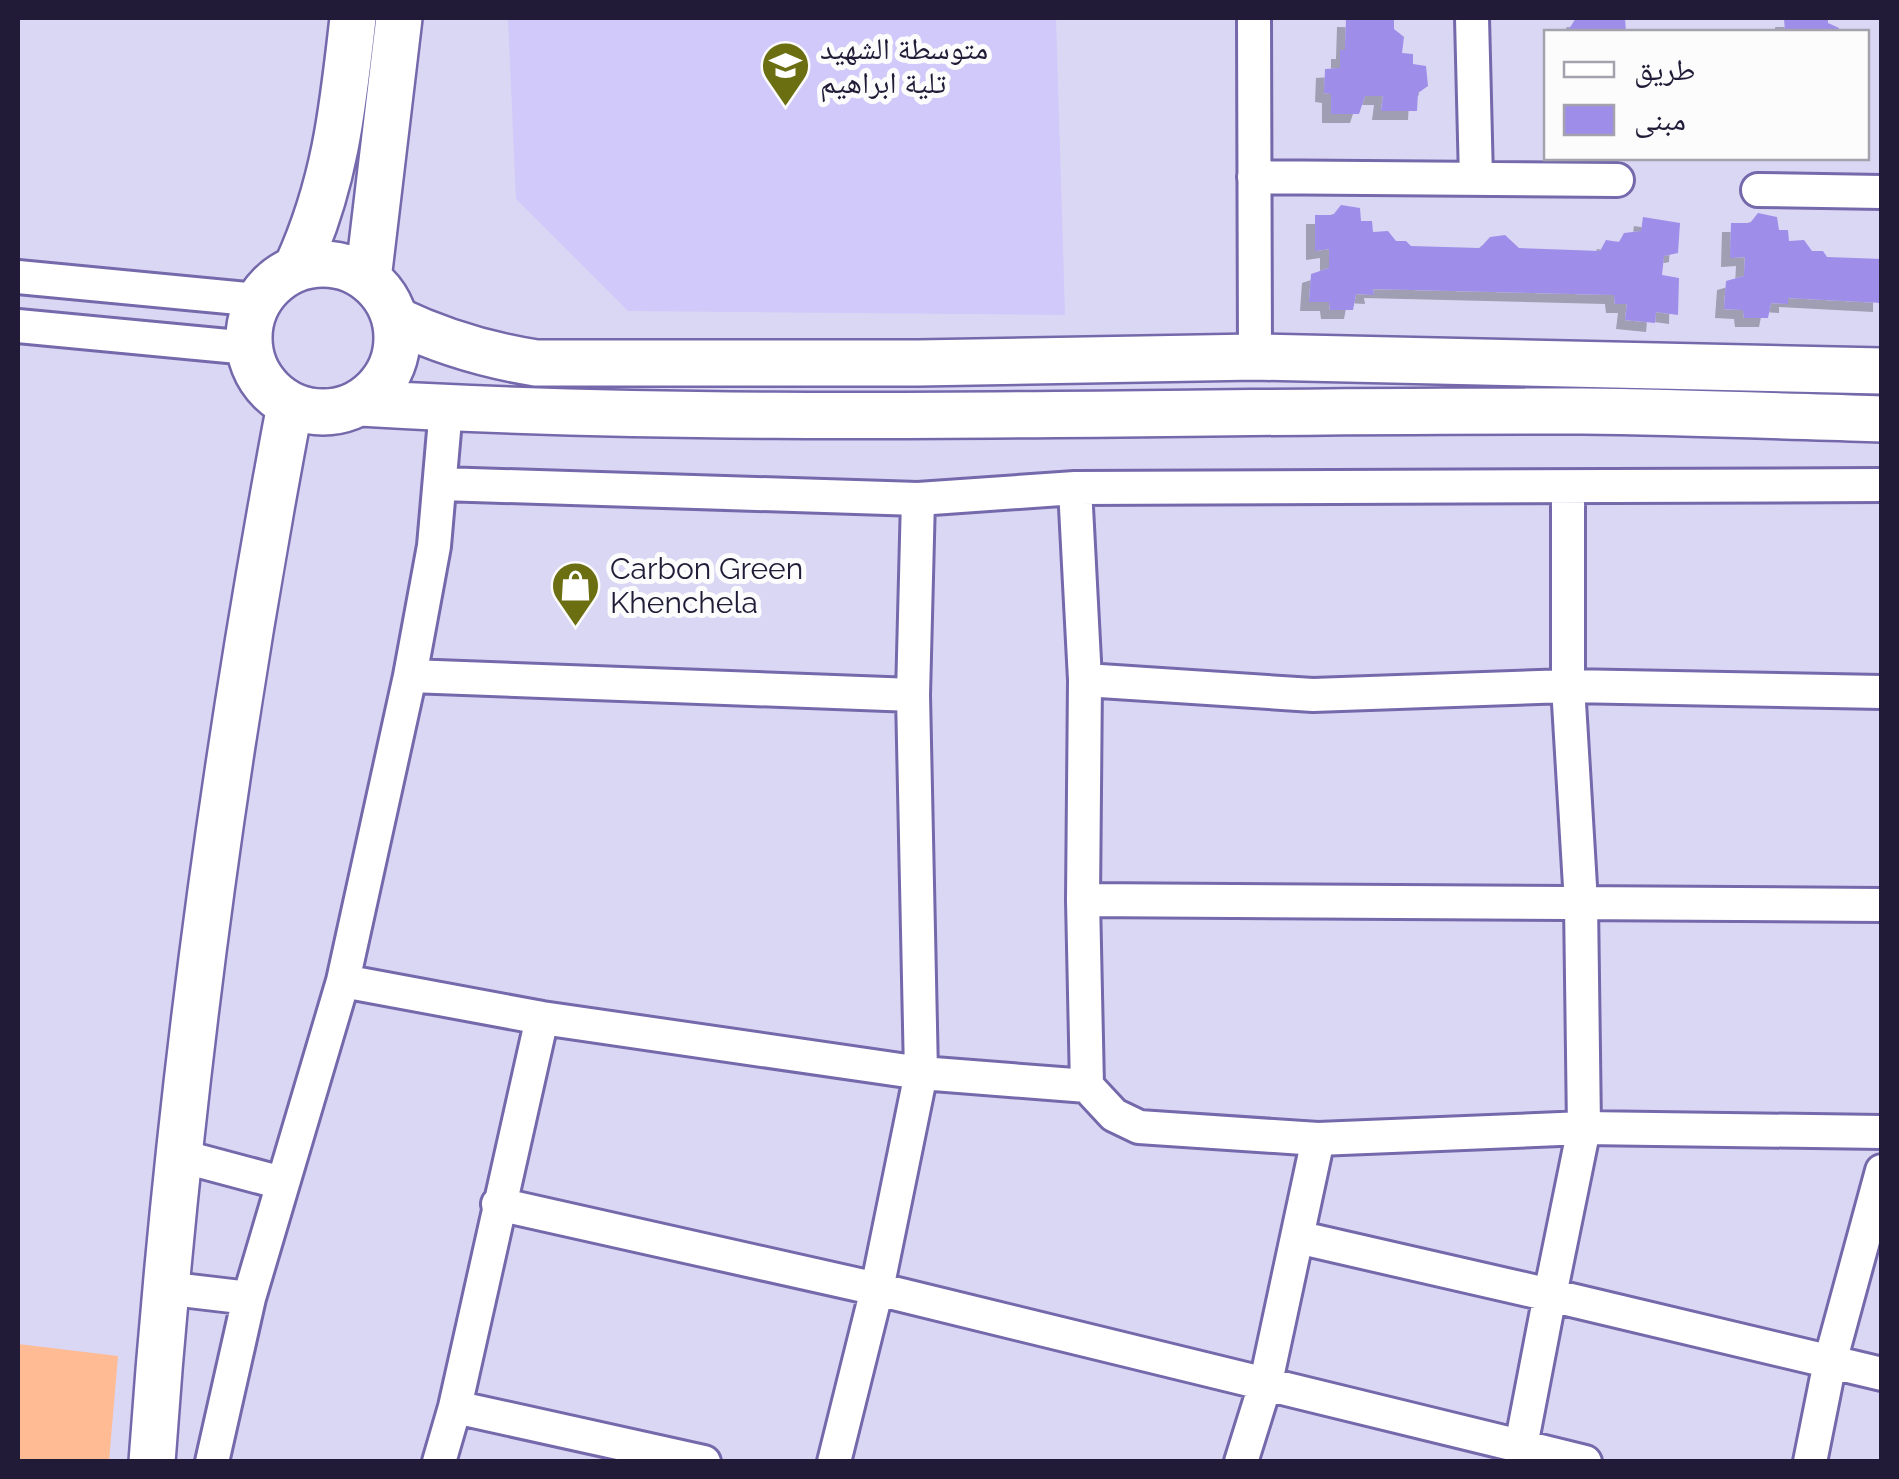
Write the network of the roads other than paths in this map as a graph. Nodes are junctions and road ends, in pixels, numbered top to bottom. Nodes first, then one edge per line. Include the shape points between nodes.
1 (353, 18) edge
2 (399, 18) edge
3 (1254, 18) edge
4 (1472, 18) edge
5 (1254, 177) junction
6 (1476, 179) junction
7 (1616, 180) dead end
8 (1758, 190) dead end
9 (1882, 192) edge
10 (296, 268) junction
11 (18, 277) edge
12 (368, 278) junction
13 (259, 300) junction
14 (396, 320) junction
15 (18, 326) edge
16 (249, 348) junction
17 (1255, 357) junction
18 (1882, 370) edge
19 (360, 403) junction
20 (290, 405) junction
21 (446, 408) junction
22 (1882, 418) edge
23 (441, 484) junction
24 (1882, 485) edge
25 (1568, 487) junction
26 (1076, 488) junction
27 (918, 500) junction
28 (410, 676) junction
29 (1085, 680) junction
30 (1568, 686) junction
31 (1882, 692) edge
32 (913, 694) junction
33 (1083, 900) junction
34 (1581, 903) junction
35 (1882, 905) edge
36 (344, 982) junction
37 (542, 1018) junction
38 (921, 1073) junction
39 (1088, 1086) junction
40 (1584, 1128) junction
41 (1882, 1132) edge
42 (1318, 1139) junction
43 (176, 1155) junction
44 (1882, 1170) edge
45 (282, 1183) junction
46 (498, 1204) junction
47 (1297, 1237) junction
48 (164, 1288) junction
49 (876, 1289) junction
50 (1550, 1295) junction
51 (250, 1298) junction
52 (1830, 1362) junction
53 (1882, 1374) edge
54 (1266, 1382) junction
55 (455, 1407) junction
56 (1521, 1446) junction
57 (152, 1462) edge
58 (212, 1462) edge
59 (440, 1462) edge
60 (704, 1462) edge
61 (834, 1462) edge
62 (1242, 1462) edge
63 (1585, 1462) edge
64 (1810, 1462) edge

1 - 10 street via 334,159
2 - 12 street
3 - 5 street
4 - 6 street
5 - 6 street
5 - 17 street
6 - 7 street
8 - 9 street
10 - 12 street via 346,267
10 - 13 street
11 - 13 street
12 - 14 street
13 - 16 street
14 - 17 street via 486,356 536,363
14 - 19 street via 392,368
15 - 16 street
16 - 20 street via 270,391
17 - 18 street
19 - 20 street via 338,412
19 - 21 street
20 - 43 street via 232,734
21 - 22 street
21 - 23 street
23 - 27 street
23 - 28 street
24 - 25 street
25 - 26 street
25 - 30 street
26 - 27 street
26 - 29 street
27 - 32 street
28 - 32 street
28 - 36 street
29 - 30 street via 1313,695
29 - 33 street
30 - 31 street
30 - 34 street
32 - 38 street
33 - 34 street
33 - 39 street
34 - 35 street
34 - 40 street
36 - 37 street
36 - 45 street
37 - 38 street
37 - 46 street
38 - 39 street
38 - 49 street
39 - 42 street via 1114,1115 1139,1127
40 - 41 street
40 - 42 street
40 - 50 street
42 - 47 street
43 - 45 street
43 - 48 street
44 - 52 street
45 - 51 street
46 - 49 street
46 - 55 street
47 - 50 street
47 - 54 street
48 - 51 street
48 - 57 street
49 - 54 street
49 - 61 street
50 - 52 street
50 - 56 street
51 - 58 street
52 - 53 street
52 - 64 street
54 - 56 street
54 - 62 street
55 - 59 street
55 - 60 street
56 - 63 street

